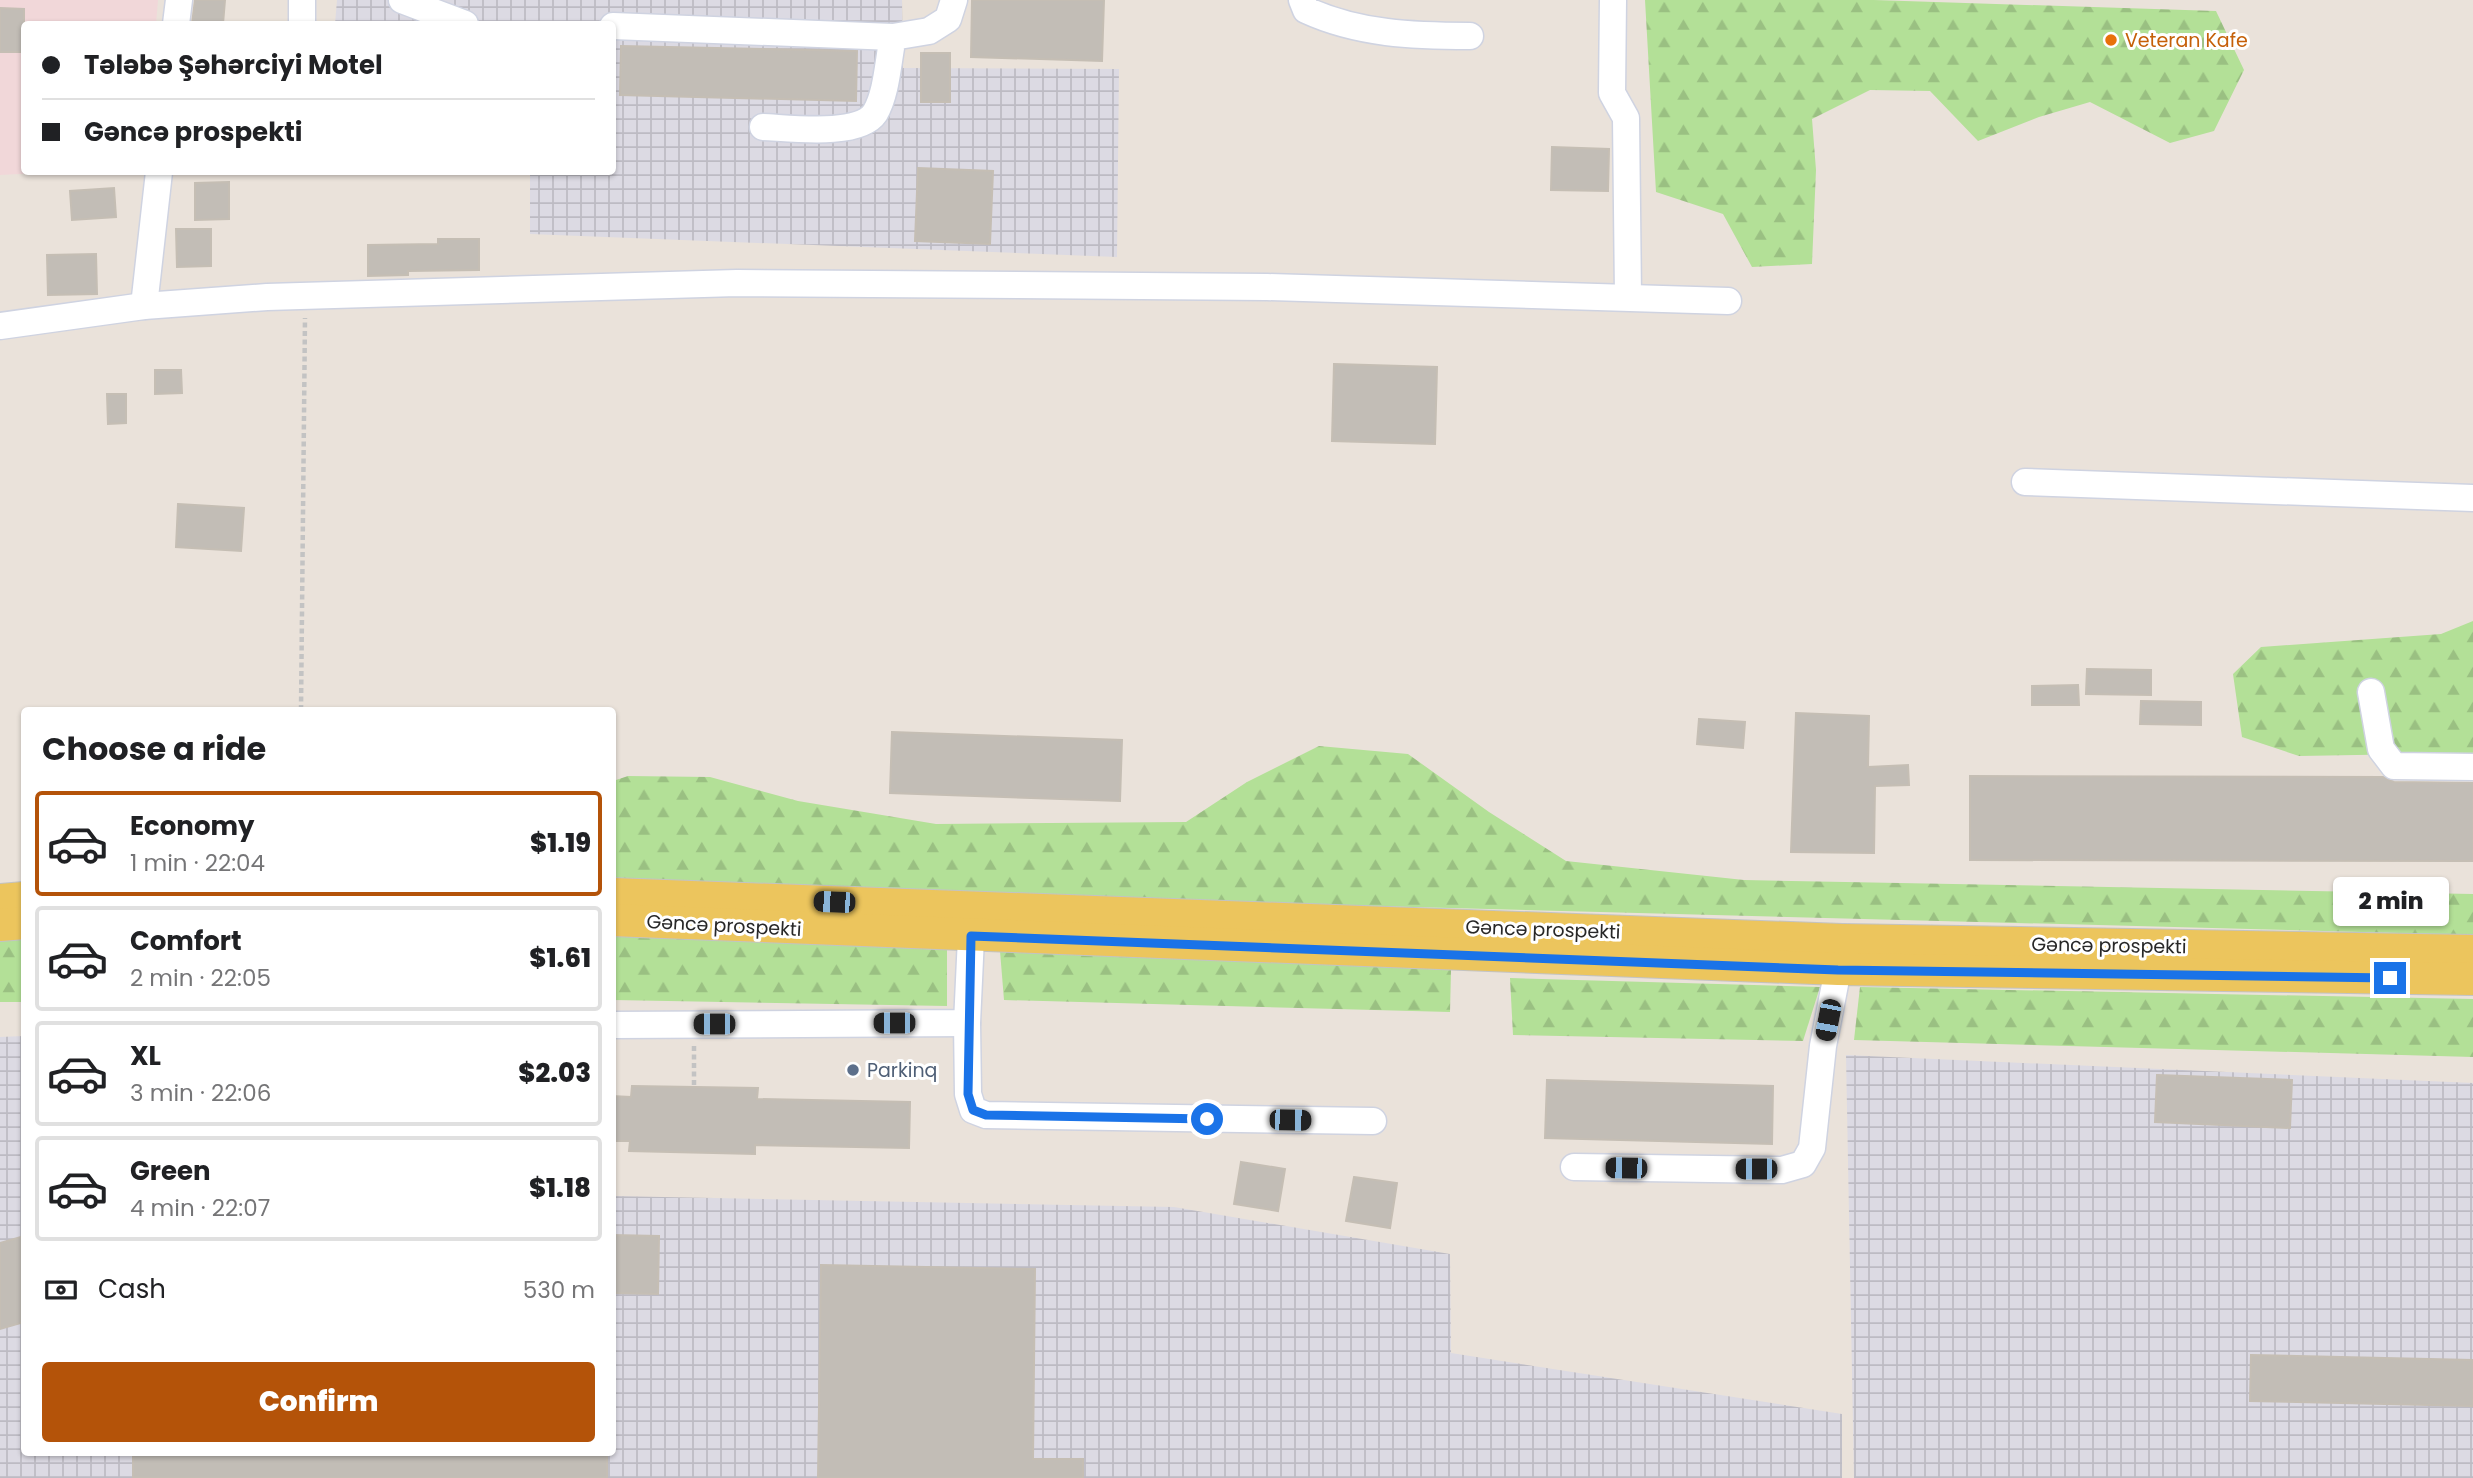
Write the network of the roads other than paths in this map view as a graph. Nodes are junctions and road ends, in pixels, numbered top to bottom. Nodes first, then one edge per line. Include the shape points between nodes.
1 (178, 0) edge
2 (302, 0) edge
3 (402, 0) edge
4 (954, 0) edge
5 (1302, 0) edge
6 (1613, 0) edge
7 (176, 21) edge
8 (302, 21) edge
9 (457, 21) edge
10 (616, 26) edge
11 (1470, 36) dead end
12 (893, 37) junction
13 (763, 127) dead end
14 (159, 175) edge
15 (1628, 297) junction
16 (1728, 301) dead end
17 (144, 306) junction
18 (0, 326) edge
19 (2025, 482) dead end
20 (2473, 498) edge
21 (2371, 692) dead end
22 (2473, 767) edge
23 (616, 894) edge
24 (21, 898) edge
25 (0, 900) edge
26 (616, 919) edge
27 (971, 922) junction
28 (21, 923) edge
29 (0, 925) edge
30 (2473, 951) edge
31 (1838, 970) junction
32 (2473, 979) edge
33 (967, 1023) junction
34 (616, 1025) edge
35 (1373, 1121) dead end
36 (1574, 1167) dead end

1 - 7 street
2 - 8 street
3 - 9 street
4 - 12 street via 948,19 929,31
5 - 11 street via 1306,10 1322,17 1399,36
6 - 15 street via 1612,93 1626,118
10 - 12 street
12 - 13 street via 881,96 875,113 864,124
14 - 17 street
15 - 16 street
15 - 17 street via 1266,287 737,283 306,296
17 - 18 street
19 - 20 street
21 - 22 street via 2381,749 2393,766
23 - 27 main road, Gəncə prospekti
24 - 25 main road
26 - 27 main road, Gəncə prospekti
27 - 30 main road, Gəncə prospekti
27 - 31 main road, Gəncə prospekti
27 - 33 street
28 - 29 main road
31 - 32 main road, Gəncə prospekti
31 - 36 street via 1812,1148 1803,1164 1782,1170
33 - 34 street
33 - 35 street via 968,1094 973,1110 986,1115

